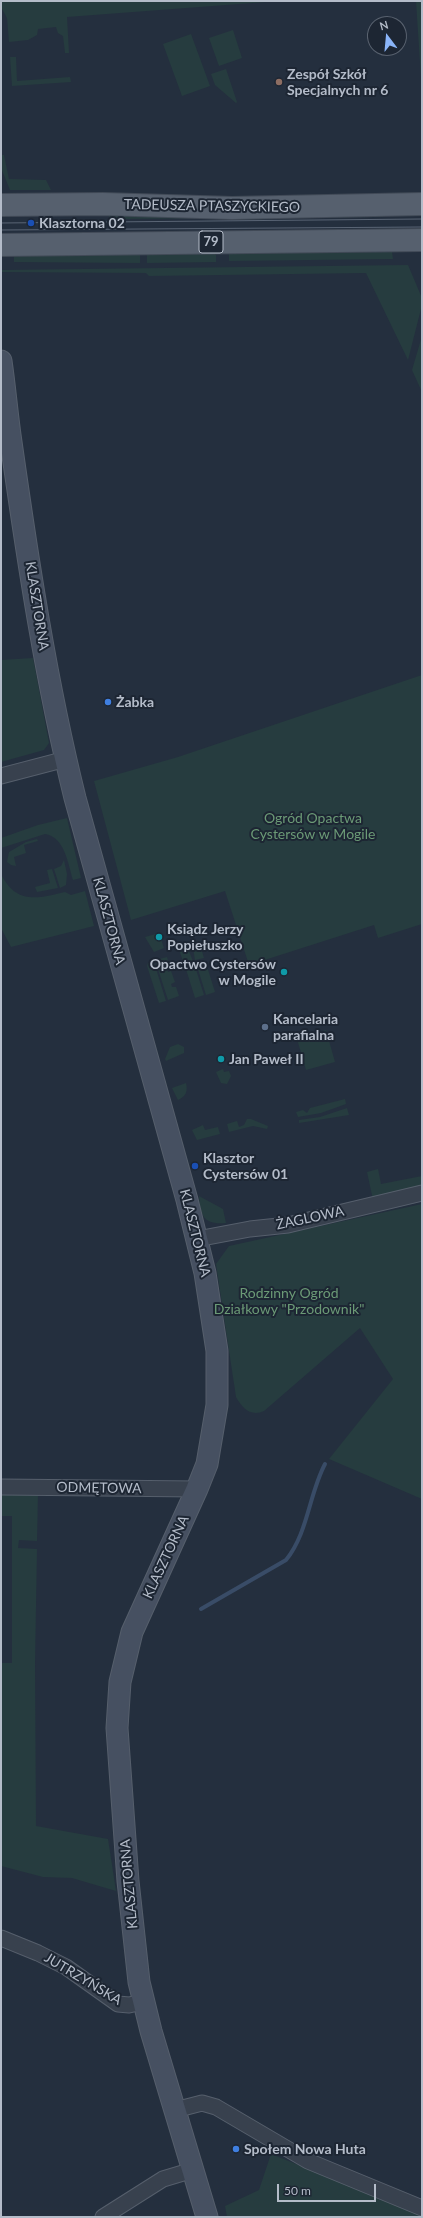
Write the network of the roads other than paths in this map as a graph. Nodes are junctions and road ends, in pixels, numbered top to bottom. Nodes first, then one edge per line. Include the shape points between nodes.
1 (422, 204) edge
2 (1, 205) edge
3 (422, 240) edge
4 (1, 245) edge
5 (1, 361) edge
6 (66, 759) junction
7 (1, 776) edge
8 (422, 1193) edge
9 (197, 1239) junction
10 (1, 1486) edge
11 (197, 1489) junction
12 (1, 1938) edge
13 (143, 2002) junction
14 (175, 2110) junction
15 (192, 2170) junction
16 (422, 2208) edge
17 (103, 2217) edge
18 (207, 2217) edge

1 - 2 main road, TADEUSZA PTASZYCKIEGO via 232,208 103,204
3 - 4 main road, 79
5 - 6 street, KLASZTORNA via 43,645
6 - 7 street
6 - 9 street, KLASZTORNA
8 - 9 street, ŻAGLOWA via 288,1224
9 - 11 street, KLASZTORNA via 215,1330 218,1385 213,1437 207,1464
10 - 11 street, ODMĘTOWA
11 - 13 street, KLASZTORNA via 136,1622 123,1665 118,1697 120,1780 137,1967
12 - 13 street, JUTRZYŃSKA via 66,1967 118,2004
13 - 14 street, KLASZTORNA
14 - 15 street, KLASZTORNA
14 - 16 street via 202,2104 216,2107 308,2161
15 - 17 street via 163,2179
15 - 18 street, KLASZTORNA

